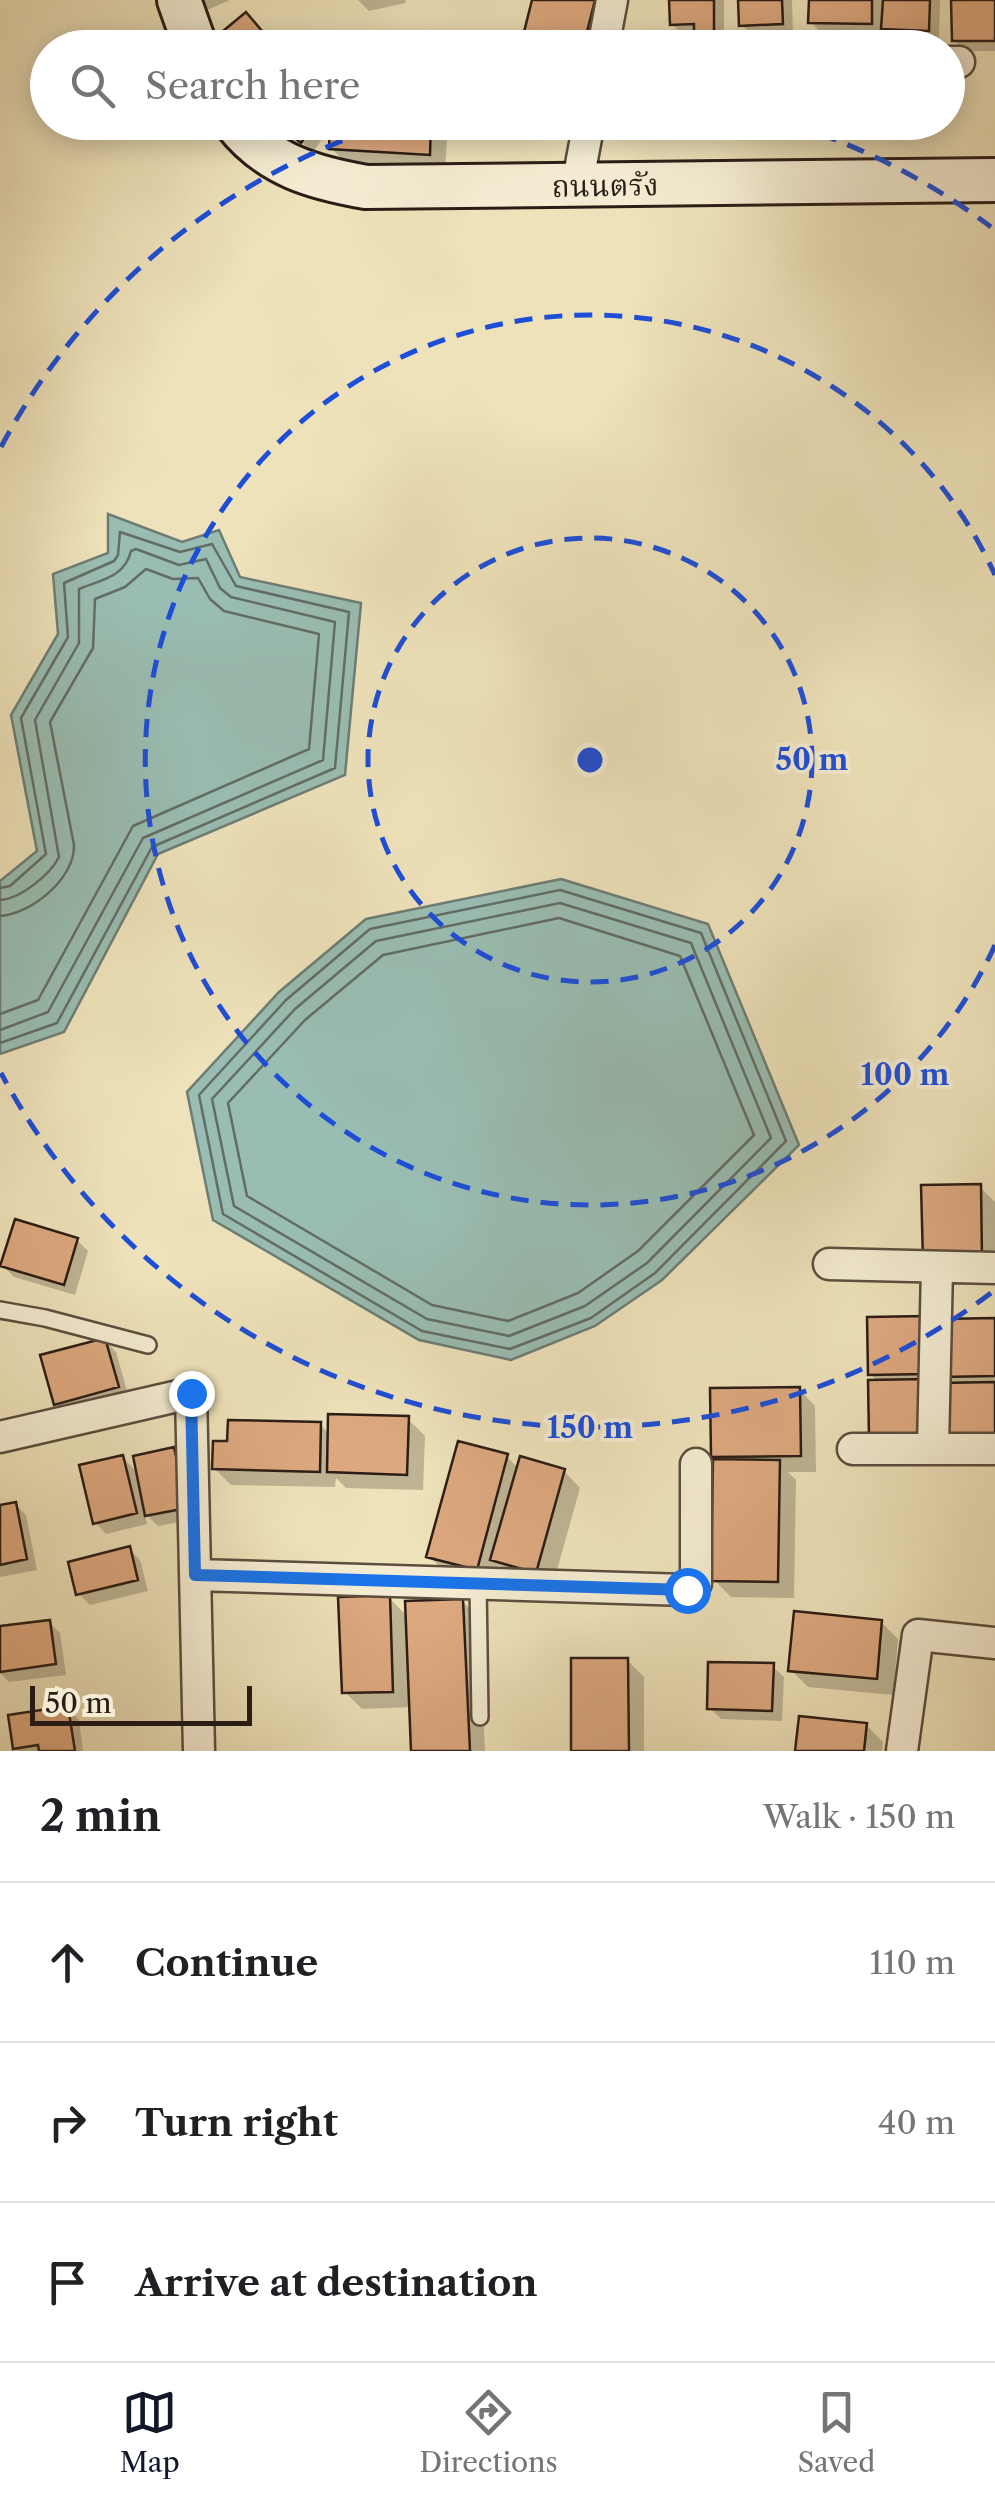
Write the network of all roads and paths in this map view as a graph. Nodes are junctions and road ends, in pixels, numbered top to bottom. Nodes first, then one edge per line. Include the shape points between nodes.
1 (179, 0) edge
2 (612, 0) edge
3 (190, 30) edge
4 (606, 30) edge
5 (252, 140) edge
6 (586, 140) edge
7 (995, 180) edge
8 (577, 186) junction
9 (830, 1264) dead end
10 (937, 1267) junction
11 (995, 1268) edge
12 (0, 1310) edge
13 (148, 1345) dead end
14 (0, 1437) edge
15 (934, 1449) junction
16 (995, 1449) edge
17 (852, 1450) dead end
18 (696, 1464) dead end
19 (195, 1575) junction
20 (478, 1583) junction
21 (995, 1643) edge
22 (480, 1717) dead end
23 (200, 1751) edge
24 (902, 1751) edge

1 - 3 street
2 - 4 street
5 - 8 street, ถนนตรัง via 283,165 366,187
6 - 8 street
7 - 8 street, ถนนตรัง
9 - 10 street
10 - 11 street
10 - 15 street
12 - 13 lane
14 - 19 street via 191,1393
15 - 16 street
15 - 17 street
18 - 20 street via 696,1583 687,1590
19 - 20 street
19 - 23 street
20 - 22 lane
21 - 24 street via 918,1635

